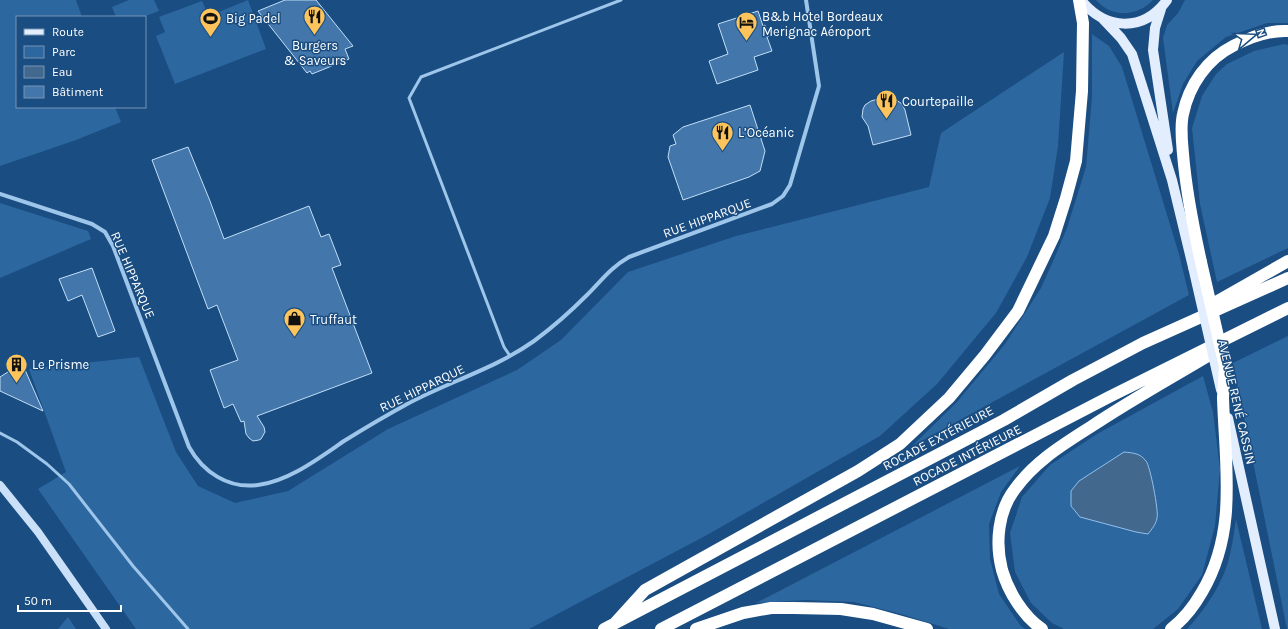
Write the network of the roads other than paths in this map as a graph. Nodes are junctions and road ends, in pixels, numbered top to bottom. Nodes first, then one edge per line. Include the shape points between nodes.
1 (621, 0) edge
2 (806, 0) edge
3 (1080, 0) edge
4 (1167, 0) edge
5 (1161, 8) junction
6 (1103, 19) junction
7 (1288, 31) edge
8 (1172, 180) junction
9 (0, 194) edge
10 (1288, 261) edge
11 (1197, 264) junction
12 (1288, 278) edge
13 (1288, 308) edge
14 (1144, 344) junction
15 (510, 356) junction
16 (1223, 398) junction
17 (0, 432) edge
18 (0, 485) edge
19 (615, 623) junction
20 (106, 629) edge
21 (188, 629) edge
22 (604, 629) edge
23 (661, 629) edge
24 (696, 629) edge
25 (927, 629) edge
26 (1042, 629) edge
27 (1171, 629) edge
28 (1275, 629) edge

1 - 15 lane via 421,77 409,98 504,347
2 - 15 street, RUE HIPPARQUE via 819,86 790,185 783,196 772,204 639,253 618,264 607,272 555,326
3 - 6 main road
3 - 19 highway via 1083,23 1082,91 1076,161 1054,236 1018,311 990,349 949,398 900,444 858,471 645,590
4 - 5 main road
5 - 6 main road via 1148,18 1133,23 1118,24
5 - 8 main road via 1155,28 1153,50
6 - 8 main road via 1132,54
7 - 11 highway via 1261,34 1225,50 1198,76 1188,94 1182,116 1182,144
8 - 11 main road
9 - 15 street, RUE HIPPARQUE via 92,224 105,232 113,246 189,447 201,465 228,482 248,486 268,483 304,468 370,424
10 - 14 highway
11 - 16 highway, bridge via 1225,367
12 - 14 highway, ROCADE EXTÉRIEURE
13 - 23 highway, ROCADE INTÉRIEURE via 1109,397
13 - 26 highway via 1115,410 1066,442 1030,470 1014,490 1003,512 998,534 999,557 1004,578 1022,610
14 - 19 highway, ROCADE EXTÉRIEURE
16 - 27 highway via 1228,495 1227,518 1220,553 1209,580 1194,605
16 - 28 main road, AVENUE RENÉ CASSIN
17 - 21 lane via 18,442 69,484 133,566
18 - 20 main road via 38,532
19 - 22 highway, ROCADE EXTÉRIEURE
24 - 25 highway via 743,613 771,608 841,609 873,614

